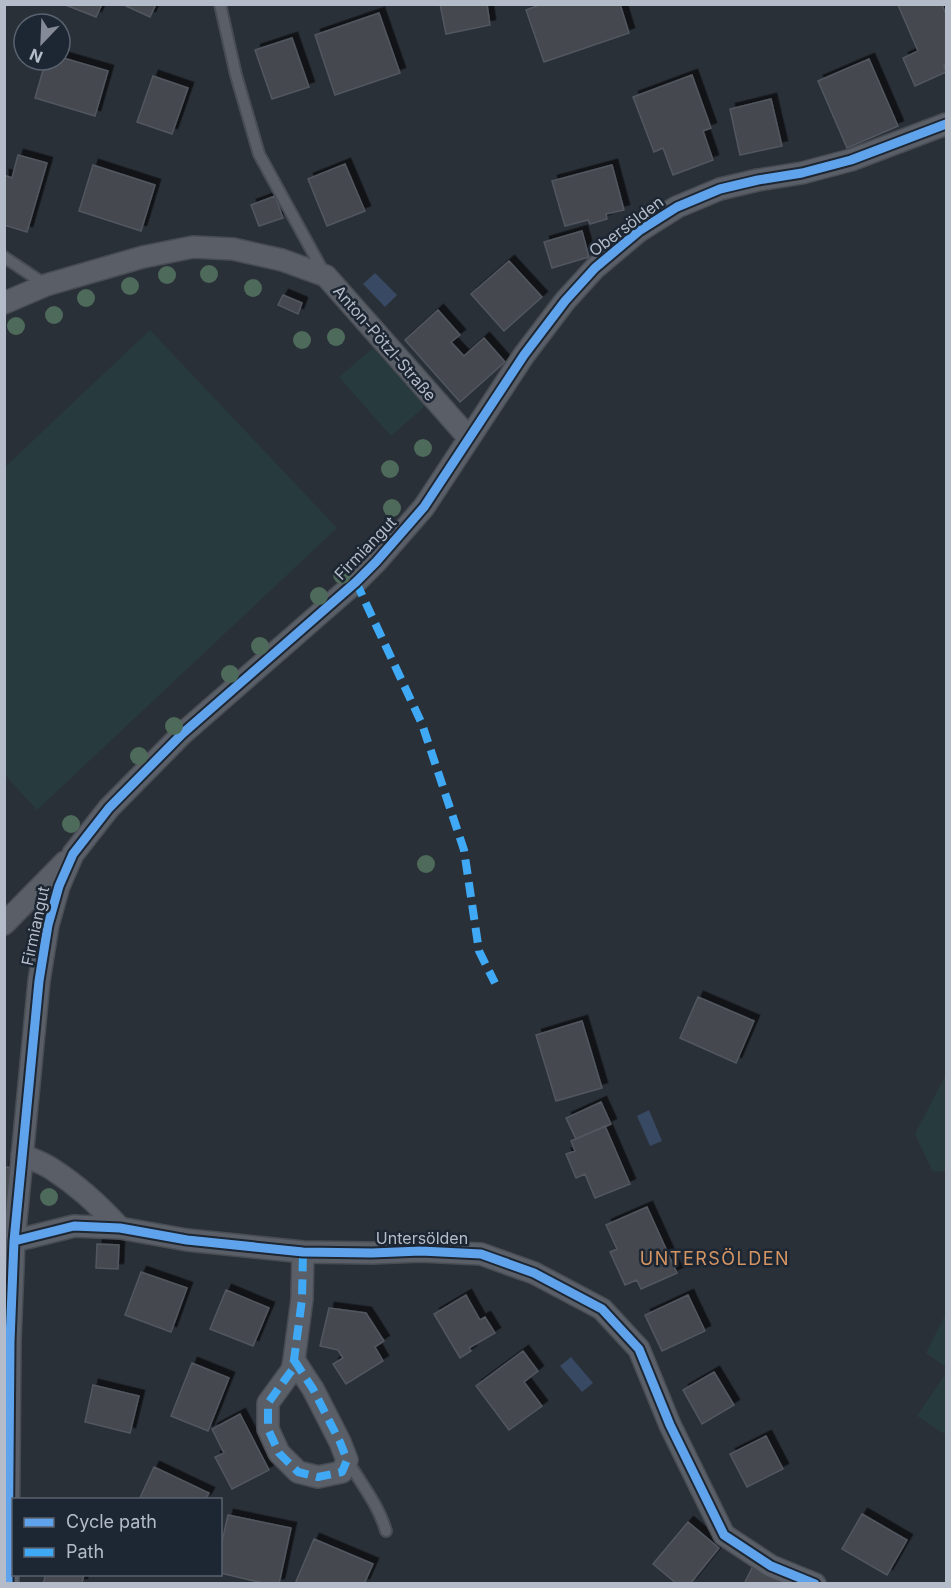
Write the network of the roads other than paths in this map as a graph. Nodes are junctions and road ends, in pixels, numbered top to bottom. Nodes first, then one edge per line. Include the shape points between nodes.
1 (220, 4) edge
2 (946, 124) edge
3 (4, 257) edge
4 (326, 276) junction
5 (46, 285) junction
6 (4, 303) edge
7 (469, 438) junction
8 (73, 854) junction
9 (4, 924) edge
10 (22, 1155) junction
11 (120, 1228) junction
12 (14, 1241) junction
13 (303, 1252) junction
14 (294, 1360) junction
15 (346, 1460) junction
16 (386, 1531) dead end
17 (8, 1584) edge
18 (815, 1584) edge

1 - 4 lane via 259,154
2 - 7 street, Obersölden via 851,160 720,189 677,207 639,231 595,268 565,301
3 - 5 lane
4 - 5 street, Anton-Pötzl-Straße via 282,260 233,249 193,247
4 - 7 street, Anton-Pötzl-Straße
5 - 6 street, Anton-Pötzl-Straße
7 - 8 street, Firmiangut via 424,507 376,562 182,734 108,808
8 - 9 street, Firmiangut
8 - 10 street, Firmiangut via 48,926
10 - 11 street via 73,1185
10 - 12 street, Firmiangut
11 - 12 street, Untersölden via 74,1226
11 - 13 street, Untersölden via 187,1240
12 - 17 street, Firmiangut
13 - 14 street
13 - 18 street, Untersölden via 481,1254 534,1273 602,1309 639,1349 670,1425 724,1535 771,1566
14 - 15 street via 313,1389
14 - 15 street via 292,1370 268,1403 268,1429 279,1453 298,1472 318,1476 342,1472
15 - 16 lane

